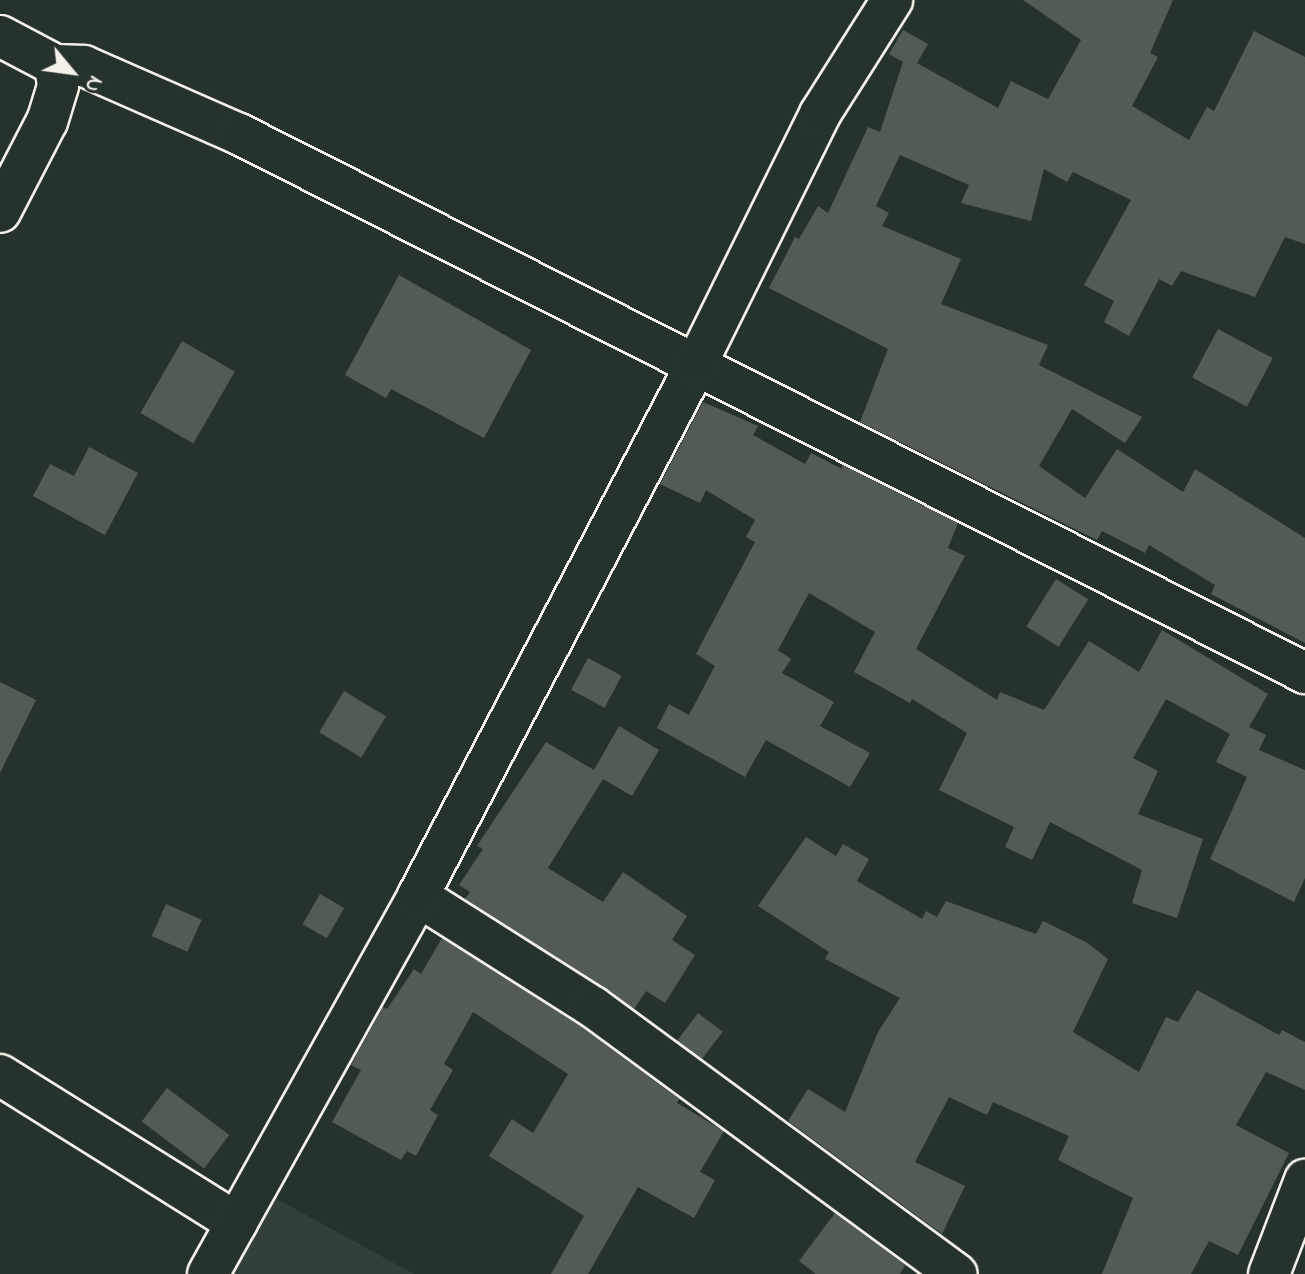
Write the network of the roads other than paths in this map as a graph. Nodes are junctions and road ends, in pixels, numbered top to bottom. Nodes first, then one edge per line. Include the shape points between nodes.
1 (892, 0) edge
2 (0, 36) edge
3 (55, 65) junction
4 (0, 212) edge
5 (696, 365) junction
6 (1305, 673) edge
7 (418, 896) junction
8 (0, 1075) edge
9 (1305, 1180) edge
10 (237, 1223) junction
11 (208, 1274) edge
12 (957, 1274) edge
13 (1269, 1274) edge

1 - 5 street via 820,114
2 - 3 street
3 - 4 street via 55,100
3 - 5 street via 84,66 226,128
5 - 6 street
5 - 7 street
7 - 10 street
7 - 12 street via 593,1007
8 - 10 street
9 - 13 street
10 - 11 street

